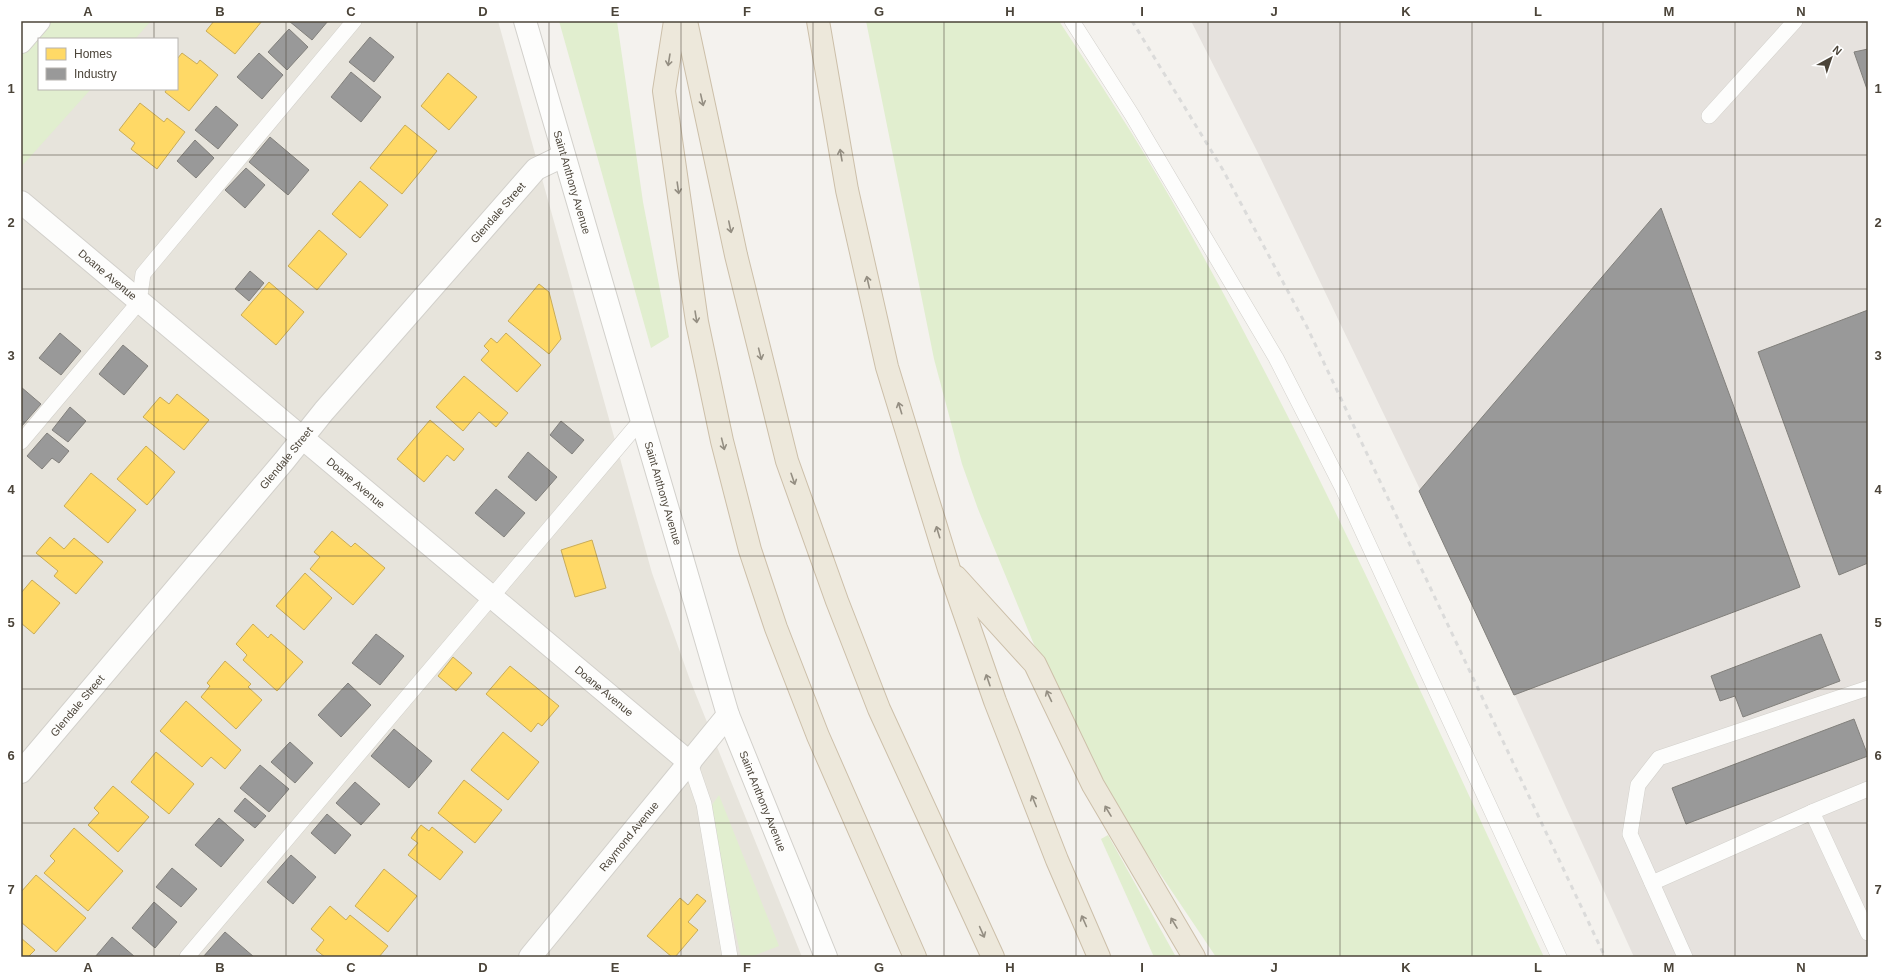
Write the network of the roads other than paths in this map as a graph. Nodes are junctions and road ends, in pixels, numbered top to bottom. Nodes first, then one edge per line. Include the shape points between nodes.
1 (39, 21) edge
2 (354, 21) edge
3 (525, 21) edge
4 (675, 21) edge
5 (686, 21) edge
6 (818, 21) edge
7 (1072, 21) edge
8 (1795, 21) edge
9 (21, 42) edge
10 (1709, 116) dead end
11 (563, 156) junction
12 (21, 202) edge
13 (140, 302) junction
14 (642, 419) junction
15 (303, 437) junction
16 (21, 442) edge
17 (949, 569) junction
18 (492, 597) junction
19 (1868, 688) edge
20 (728, 715) junction
21 (690, 763) junction
22 (21, 772) edge
23 (1868, 789) edge
24 (1812, 812) junction
25 (1652, 883) junction
26 (1868, 933) edge
27 (187, 957) edge
28 (530, 957) edge
29 (730, 957) edge
30 (826, 957) edge
31 (915, 957) edge
32 (993, 957) edge
33 (1099, 957) edge
34 (1194, 957) edge
35 (1559, 957) edge
36 (1685, 957) edge

1 - 9 street
2 - 13 lane via 143,274
3 - 11 street, Saint Anthony Avenue
4 -> 31 highway via 664,91 697,322 722,441 750,550 776,628 818,736
5 -> 32 highway via 736,255 787,461 878,709
17 -> 6 highway via 887,367 847,190
7 - 35 lane via 1132,115 1276,358 1342,487
8 - 10 lane
11 - 14 street, Saint Anthony Avenue
11 - 15 street, Glendale Street via 536,170
12 - 13 street, Doane Avenue
13 - 15 street, Doane Avenue
13 - 16 lane
14 - 18 lane
14 - 20 street, Saint Anthony Avenue
15 - 18 street, Doane Avenue
15 - 22 street, Glendale Street
33 -> 17 highway via 1023,773
34 -> 17 highway via 1093,785 1035,664
18 - 21 street, Doane Avenue
18 - 27 lane
19 - 25 lane via 1659,758 1638,785 1630,834
20 - 21 street, Raymond Avenue
20 - 30 street, Saint Anthony Avenue
21 - 28 street, Raymond Avenue
21 - 29 lane via 704,804
23 - 24 lane
24 - 25 lane
24 - 26 lane
25 - 36 lane

